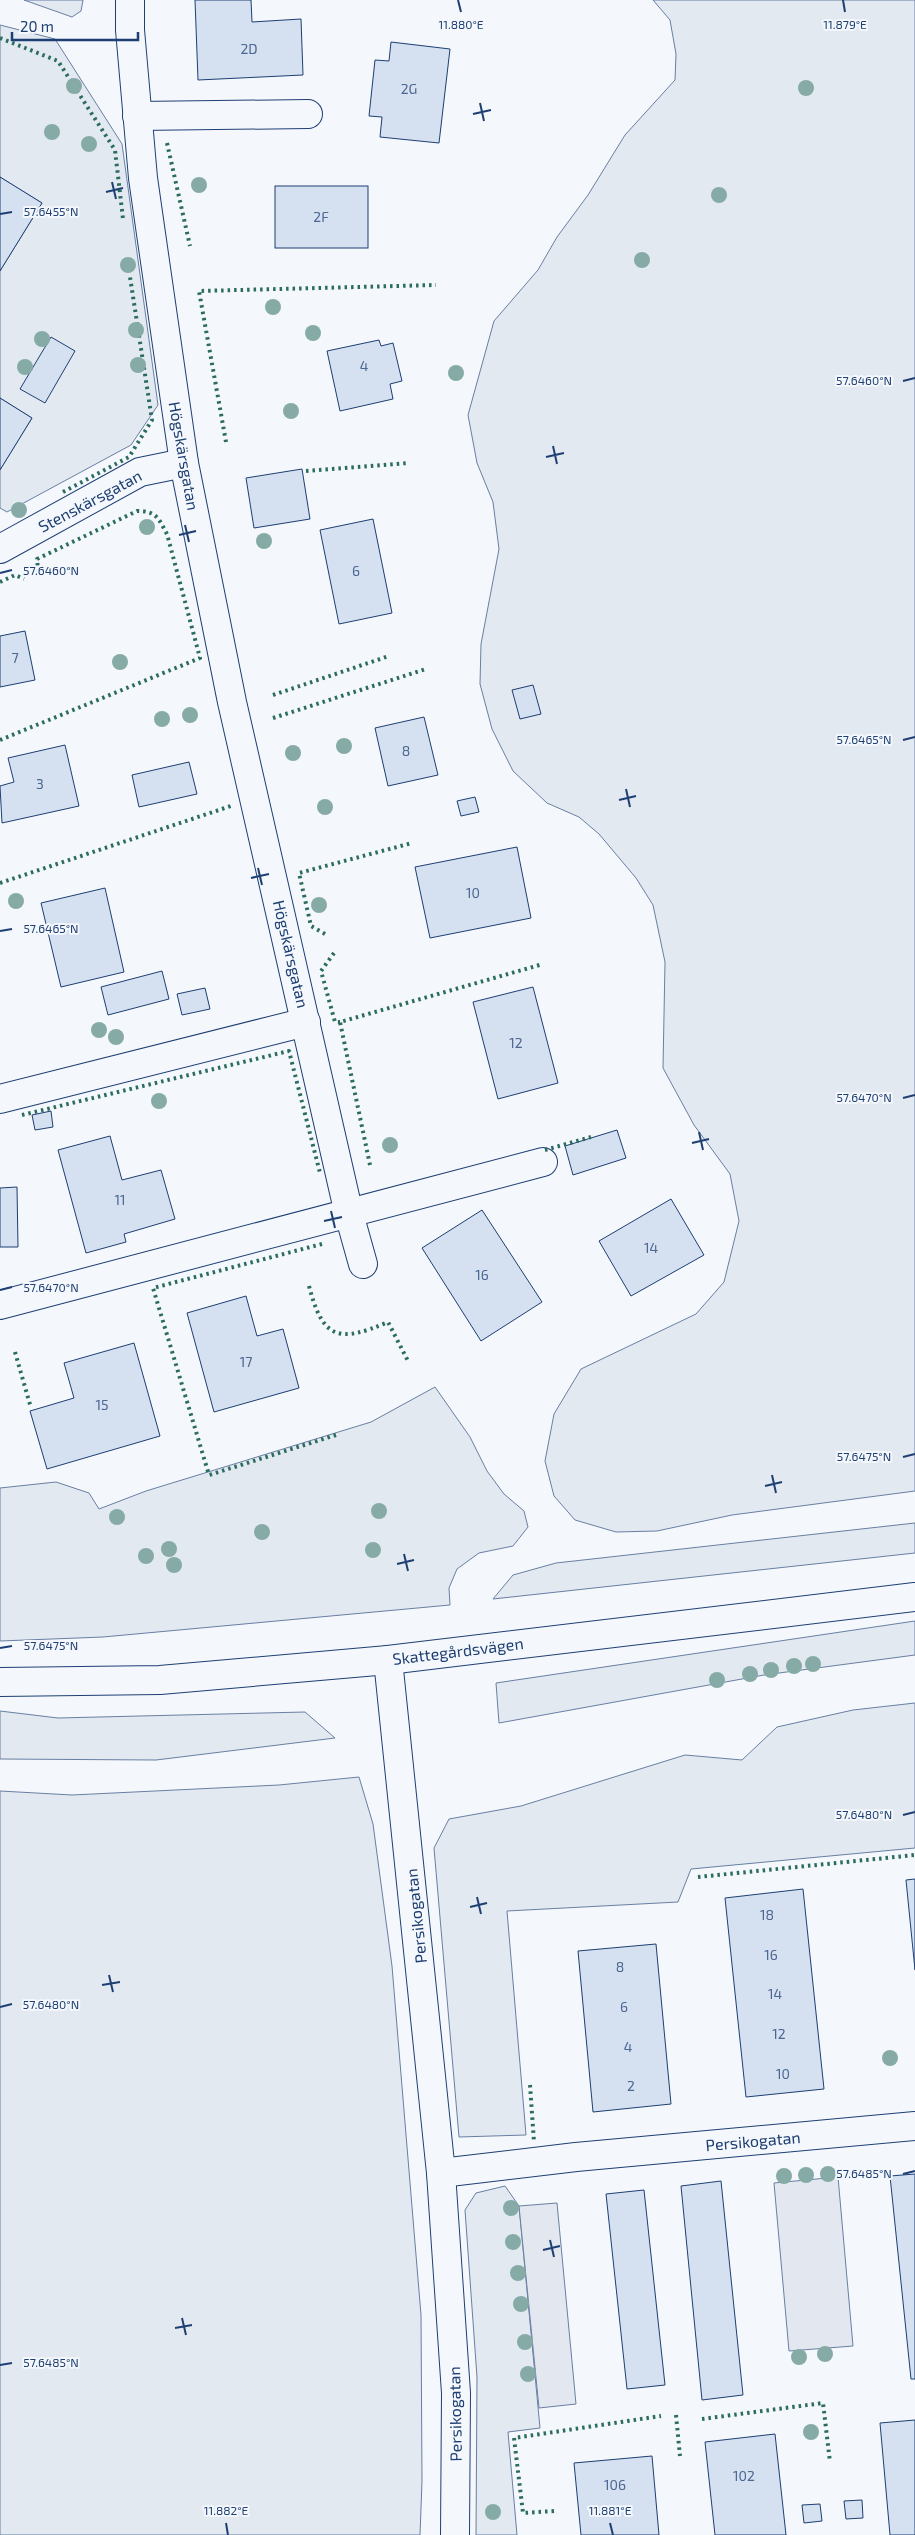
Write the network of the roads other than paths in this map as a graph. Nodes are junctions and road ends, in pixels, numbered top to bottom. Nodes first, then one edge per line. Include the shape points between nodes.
1 (130, 0) edge
2 (308, 114) dead end
3 (137, 116) junction
4 (184, 463) junction
5 (0, 549) edge
6 (306, 1022) junction
7 (0, 1100) edge
8 (543, 1162) dead end
9 (349, 1214) junction
10 (363, 1264) dead end
11 (0, 1304) edge
12 (915, 1597) edge
13 (388, 1660) junction
14 (0, 1682) edge
15 (915, 2126) edge
16 (442, 2173) junction
17 (455, 2535) edge

1 - 3 street, Högskärsgatan
2 - 3 street
3 - 4 street, Högskärsgatan via 144,188
4 - 5 street, Stenskärsgatan via 140,472
4 - 6 street, Högskärsgatan via 232,702
6 - 7 street, Högskärsgatan
6 - 9 street, Högskärsgatan
8 - 9 street
9 - 10 street, Högskärsgatan
9 - 11 street
12 - 13 street, Skattegårdsvägen
13 - 14 street, Skattegårdsvägen via 160,1680
13 - 16 street, Persikogatan
15 - 16 street, Persikogatan via 576,2157
16 - 17 street, Persikogatan via 456,2393

